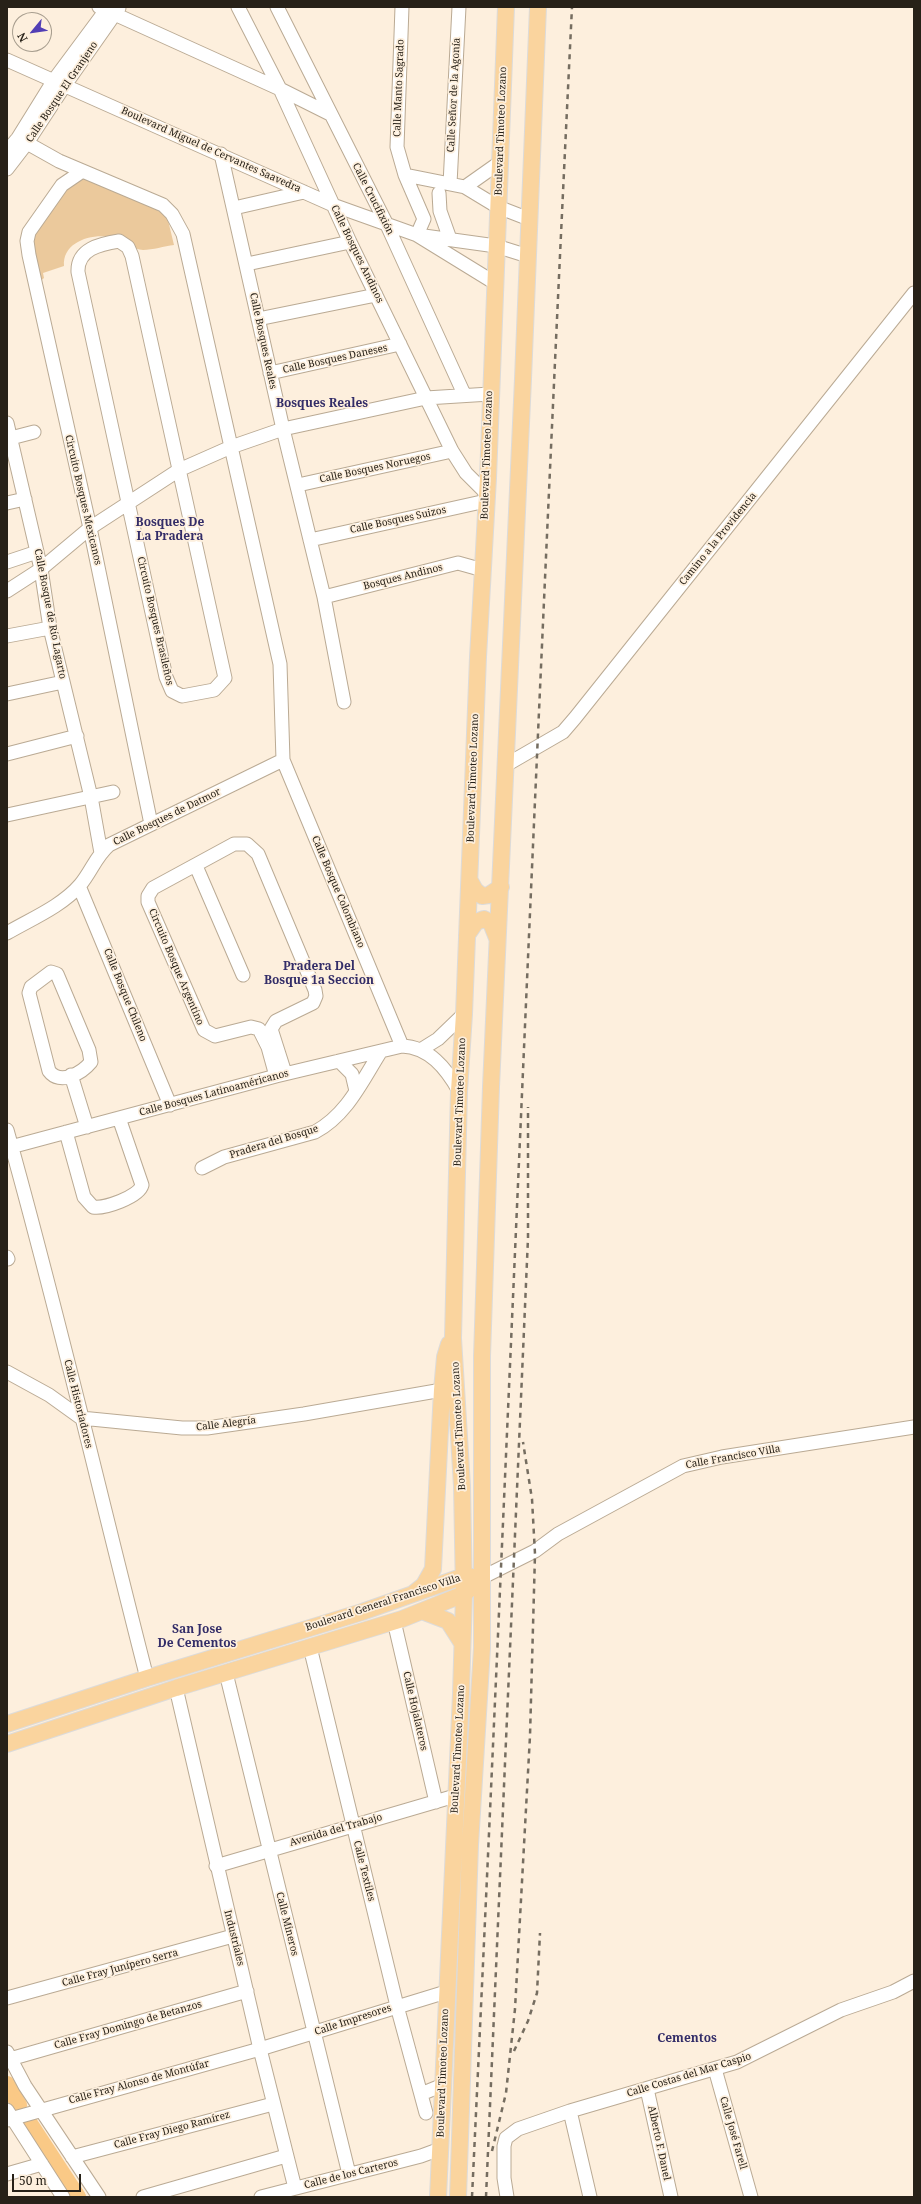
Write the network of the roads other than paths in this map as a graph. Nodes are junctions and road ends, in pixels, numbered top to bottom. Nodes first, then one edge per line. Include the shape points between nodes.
1 (238, 7) edge
2 (277, 7) edge
3 (402, 7) edge
4 (459, 7) edge
5 (506, 7) edge
6 (538, 7) edge
7 (110, 10) edge
8 (7, 60) edge
9 (60, 82) junction
10 (280, 89) junction
11 (330, 114) junction
12 (18, 145) edge
13 (221, 154) junction
14 (499, 163) junction
15 (7, 169) edge
16 (81, 172) junction
17 (405, 175) junction
18 (450, 184) junction
19 (62, 185) junction
20 (465, 187) junction
21 (304, 192) junction
22 (439, 193) junction
23 (333, 205) junction
24 (498, 207) junction
25 (234, 208) junction
26 (424, 219) junction
27 (529, 219) junction
28 (387, 225) junction
29 (417, 234) junction
30 (450, 239) junction
31 (350, 242) junction
32 (496, 246) junction
33 (528, 256) junction
34 (247, 264) junction
35 (495, 283) junction
36 (914, 292) edge
37 (376, 295) junction
38 (258, 319) junction
39 (400, 344) junction
40 (270, 373) junction
41 (464, 394) junction
42 (490, 394) junction
43 (426, 398) junction
44 (7, 423) edge
45 (282, 429) junction
46 (34, 432) dead end
47 (9, 438) edge
48 (231, 447) junction
49 (452, 451) junction
50 (179, 470) junction
51 (298, 485) junction
52 (486, 497) junction
53 (25, 499) junction
54 (7, 503) edge
55 (128, 503) junction
56 (90, 528) junction
57 (310, 540) junction
58 (37, 552) junction
59 (7, 562) edge
60 (41, 569) junction
61 (483, 570) junction
62 (7, 591) edge
63 (324, 597) junction
64 (50, 628) junction
65 (7, 636) edge
66 (63, 682) junction
67 (7, 694) edge
68 (344, 702) dead end
69 (77, 736) junction
70 (7, 754) edge
71 (283, 760) junction
72 (506, 766) junction
73 (113, 792) dead end
74 (91, 797) junction
75 (7, 815) edge
76 (151, 824) junction
77 (101, 853) junction
78 (196, 866) junction
79 (470, 881) junction
80 (79, 886) junction
81 (501, 887) junction
82 (7, 932) edge
83 (467, 935) junction
84 (498, 940) junction
85 (243, 975) dead end
86 (464, 1014) junction
87 (402, 1046) junction
88 (422, 1049) junction
89 (381, 1051) junction
90 (339, 1061) junction
91 (281, 1074) junction
92 (71, 1076) junction
93 (459, 1091) junction
94 (356, 1092) junction
95 (170, 1105) junction
96 (119, 1118) junction
97 (87, 1127) junction
98 (7, 1130) edge
99 (66, 1132) junction
100 (9, 1147) edge
101 (202, 1168) dead end
102 (7, 1372) edge
103 (449, 1391) junction
104 (81, 1418) junction
105 (914, 1427) edge
106 (464, 1576) junction
107 (483, 1578) junction
108 (464, 1594) junction
109 (412, 1595) junction
110 (422, 1611) junction
111 (394, 1621) junction
112 (462, 1643) junction
113 (310, 1647) junction
114 (226, 1673) junction
115 (147, 1678) junction
116 (176, 1688) junction
117 (7, 1724) edge
118 (7, 1744) edge
119 (455, 1796) junction
120 (436, 1802) junction
121 (353, 1825) junction
122 (269, 1850) junction
123 (216, 1866) junction
124 (233, 1936) junction
125 (910, 1983) edge
126 (246, 1992) junction
127 (446, 1992) junction
128 (7, 1998) edge
129 (397, 2006) junction
130 (313, 2033) junction
131 (260, 2049) junction
132 (8, 2055) edge
133 (715, 2069) junction
134 (443, 2085) junction
135 (647, 2089) junction
136 (421, 2094) junction
137 (273, 2104) junction
138 (39, 2110) junction
139 (570, 2110) junction
140 (426, 2113) dead end
141 (11, 2116) edge
142 (440, 2149) junction
143 (286, 2156) junction
144 (72, 2157) junction
145 (42, 2164) junction
146 (7, 2174) edge
147 (349, 2174) junction
148 (295, 2188) junction
149 (63, 2197) edge
150 (100, 2197) edge
151 (143, 2197) edge
152 (261, 2197) edge
153 (438, 2197) edge
154 (458, 2197) edge
155 (507, 2197) edge
156 (590, 2197) edge
157 (671, 2197) edge
158 (751, 2197) edge

1 - 10 street, Calle Bosques Andinos
2 - 11 street, Calle Crucifixión
3 - 17 street, Calle Manto Sagrado via 397,136 400,162
4 - 18 street, Calle Señor de la Agonía
5 - 14 main road, Boulevard Timoteo Lozano
6 - 27 main road, Boulevard Timoteo Lozano
7 - 9 street, Calle Bosque El Granjeno
7 - 10 street
8 - 9 street, Boulevard Miguel de Cervantes Saavedra
9 - 12 street, Calle Bosque El Granjeno
9 - 13 street, Boulevard Miguel de Cervantes Saavedra
10 - 11 street
10 - 23 street, Calle Bosques Andinos
11 - 28 street, Calle Crucifixión
12 - 15 street, Calle Bosque El Granjeno
12 - 16 street
12 - 19 street via 56,168
13 - 21 street, Boulevard Miguel de Cervantes Saavedra
13 - 25 street, Calle Bosques Reales
14 - 20 street
14 - 24 main road, Boulevard Timoteo Lozano
16 - 19 street, Circuito Bosques Mexicanos
16 - 48 street via 163,204 178,222 183,234
17 - 18 street
17 - 26 street, Calle Manto Sagrado
18 - 20 street
18 - 22 street
19 - 56 street, Circuito Bosques Mexicanos via 29,232 28,241 31,270
20 - 24 street
21 - 23 street, Boulevard Miguel de Cervantes Saavedra
21 - 25 street
22 - 26 street via 428,208
22 - 30 street via 440,211
23 - 28 street, Boulevard Miguel de Cervantes Saavedra
23 - 31 street, Calle Bosques Andinos
24 - 27 street
24 - 32 main road, Boulevard Timoteo Lozano
25 - 34 street, Calle Bosques Reales
26 - 29 street
27 - 33 main road, Boulevard Timoteo Lozano
28 - 29 street, Boulevard Miguel de Cervantes Saavedra
28 - 41 street, Calle Crucifixión
29 - 30 street, Boulevard Miguel de Cervantes Saavedra
29 - 35 street, Boulevard Miguel de Cervantes Saavedra
30 - 32 street, Boulevard Miguel de Cervantes Saavedra
31 - 34 street
31 - 37 street, Calle Bosques Andinos
32 - 33 street, Boulevard Miguel de Cervantes Saavedra
32 - 35 main road, Boulevard Timoteo Lozano
33 - 72 main road, Boulevard Timoteo Lozano
34 - 38 street, Calle Bosques Reales
35 - 42 main road, Boulevard Timoteo Lozano
36 - 72 street, Camino a la Providencia via 563,732
37 - 38 street
37 - 39 street, Calle Bosques Andinos
38 - 40 street, Calle Bosques Reales
39 - 40 street, Calle Bosques Daneses
39 - 43 street, Calle Bosques Andinos
40 - 45 street, Calle Bosques Reales
41 - 42 street
41 - 43 street
42 - 52 main road, Boulevard Timoteo Lozano
43 - 45 street
43 - 49 street, Calle Bosques Andinos
44 - 47 street, Calle Bosque de Río Lagarto
45 - 48 street
45 - 51 street, Calle Bosques Reales
46 - 47 street
47 - 53 street, Calle Bosque de Río Lagarto
48 - 50 street
48 - 71 street via 280,664
49 - 51 street, Calle Bosques Noruegos
49 - 52 street, Calle Bosques Andinos
50 - 55 street
50 - 55 street, Circuito Bosques Brasileños via 225,678 214,690 182,696 172,691 169,685
50 - 55 street, Circuito Bosques Brasileños via 132,256 128,248 119,241 91,249 79,257 78,272
51 - 57 street, Calle Bosques Reales
52 - 57 street, Calle Bosques Suizos
52 - 61 main road, Boulevard Timoteo Lozano
53 - 54 street
53 - 58 street, Calle Bosque de Río Lagarto
55 - 56 street
56 - 60 street
56 - 76 street, Circuito Bosques Mexicanos
57 - 63 street, Calle Bosques Reales
58 - 59 street
58 - 60 street, Calle Bosque de Río Lagarto
60 - 62 street
60 - 64 street, Calle Bosque de Río Lagarto
61 - 63 street, Bosques Andinos via 458,563
61 - 79 main road, Boulevard Timoteo Lozano
63 - 68 street, Calle Bosques Reales
64 - 65 street
64 - 66 street, Calle Bosque de Río Lagarto
66 - 67 street
66 - 69 street, Calle Bosque de Río Lagarto
69 - 70 street
69 - 74 street, Calle Bosque de Río Lagarto
71 - 76 street, Calle Bosques de Datmor
71 - 87 street, Calle Bosque Colombiano
72 - 81 main road, Boulevard Timoteo Lozano
73 - 74 street
74 - 75 street
74 - 77 street, Calle Bosque de Río Lagarto
76 - 77 street, Calle Bosques de Datmor via 109,845
77 - 80 street, Calle Bosques de Datmor
78 - 85 street
78 - 91 street, Circuito Bosque Argentino via 153,888 148,896 148,902 204,1030 215,1036 251,1027 259,1029
78 - 91 street, Circuito Bosque Argentino via 234,844 247,844 258,854 312,981 316,996 310,1006 276,1021 271,1029
79 - 81 main road via 482,896 489,895
79 - 83 main road, Boulevard Timoteo Lozano
80 - 82 street, Calle Bosques de Datmor via 65,898
80 - 95 street, Calle Bosque Chileno
81 - 84 main road, Boulevard Timoteo Lozano
83 - 84 main road via 476,922 484,919 492,923
83 - 86 main road, Boulevard Timoteo Lozano
84 - 107 main road, Boulevard Timoteo Lozano via 490,1095 482,1356
86 - 88 street via 438,1039
86 - 93 main road, Boulevard Timoteo Lozano
87 - 88 street, Calle Bosques Latinoaméricanos
87 - 89 street, Calle Bosques Latinoaméricanos
88 - 93 street via 443,1067
89 - 90 street, Calle Bosques Latinoaméricanos
89 - 94 street, Pradera del Bosque
90 - 91 street, Calle Bosques Latinoaméricanos
90 - 94 street via 352,1074
91 - 95 street, Calle Bosques Latinoaméricanos
92 - 92 street via 86,1068 91,1062 90,1056 58,974 52,972 31,988 29,993 49,1071 55,1078
92 - 97 street
93 - 103 main road, Boulevard Timoteo Lozano via 453,1338
94 - 101 street, Pradera del Bosque via 339,1115 315,1132 224,1157
95 - 96 street, Calle Bosques Latinoaméricanos
96 - 97 street, Calle Bosques Latinoaméricanos
96 - 99 street via 141,1188 131,1197 99,1208 93,1207 84,1197
97 - 99 street, Calle Bosques Latinoaméricanos
98 - 100 street, Calle Historiadores
99 - 100 street, Calle Bosques Latinoaméricanos
100 - 104 street, Calle Historiadores via 44,1265
102 - 104 street via 49,1395
103 - 104 street, Calle Alegría via 206,1428
103 - 106 main road, Boulevard Timoteo Lozano via 462,1486
103 - 109 main road via 433,1570 424,1585
104 - 115 street, Calle Historiadores
105 - 107 street, Calle Francisco Villa via 722,1457 683,1466
106 - 107 main road, Boulevard General Francisco Villa
106 - 108 main road, Boulevard Timoteo Lozano
106 - 109 main road, Boulevard General Francisco Villa
107 - 108 main road, Boulevard General Francisco Villa
107 - 154 main road, Boulevard Timoteo Lozano via 482,1648 470,1845
108 - 110 main road, Boulevard General Francisco Villa
108 - 112 main road, Boulevard Timoteo Lozano
109 - 115 main road, Boulevard General Francisco Villa
110 - 111 main road, Boulevard General Francisco Villa
110 - 112 main road via 448,1621
111 - 113 main road, Boulevard General Francisco Villa
111 - 120 street, Calle Hojalateros
112 - 119 main road, Boulevard Timoteo Lozano
113 - 114 main road, Boulevard General Francisco Villa
113 - 121 street, Calle Textiles
114 - 116 main road, Boulevard General Francisco Villa
114 - 122 street, Calle Mineros
115 - 117 main road, Boulevard General Francisco Villa
116 - 118 main road, Boulevard General Francisco Villa
116 - 123 street, Industriales
119 - 120 street, Avenida del Trabajo
119 - 127 main road, Boulevard Timoteo Lozano
120 - 121 street, Avenida del Trabajo
121 - 122 street, Avenida del Trabajo
121 - 129 street, Calle Textiles
122 - 123 street, Avenida del Trabajo
122 - 130 street, Calle Mineros
123 - 124 street, Industriales
124 - 126 street, Industriales
124 - 128 street, Calle Fray Junípero Serra
125 - 133 street, Calle Costas del Mar Caspio via 880,1997 841,2010 755,2055
126 - 131 street, Industriales
126 - 132 street, Calle Fray Domingo de Betanzos
127 - 129 street, Calle Impresores
127 - 134 main road, Boulevard Timoteo Lozano
129 - 130 street, Calle Impresores
129 - 136 street, Calle Textiles
130 - 131 street, Calle Impresores
130 - 147 street, Calle Mineros
131 - 137 street, Industriales
131 - 138 street, Calle Fray Alonso de Montúfar
132 - 138 street
133 - 135 street, Calle Costas del Mar Caspio
133 - 158 street, Calle José Farell
134 - 136 street
134 - 142 main road, Boulevard Timoteo Lozano
135 - 139 street, Calle Costas del Mar Caspio
135 - 157 street, Alberto F. Danel
136 - 140 street, Calle Textiles
137 - 143 street, Industriales
137 - 144 street, Calle Fray Diego Ramírez
138 - 141 street, Calle Fray Alonso de Montúfar
138 - 144 street
139 - 155 street, Calle Costas del Mar Caspio via 524,2126 506,2138 504,2178
139 - 156 street
141 - 145 street
142 - 147 street, Calle de los Carteros
142 - 153 main road, Boulevard Timoteo Lozano
143 - 148 street, Industriales
143 - 151 street
144 - 150 street
145 - 146 street
145 - 149 street
147 - 148 street, Calle de los Carteros
148 - 152 street, Calle de los Carteros

